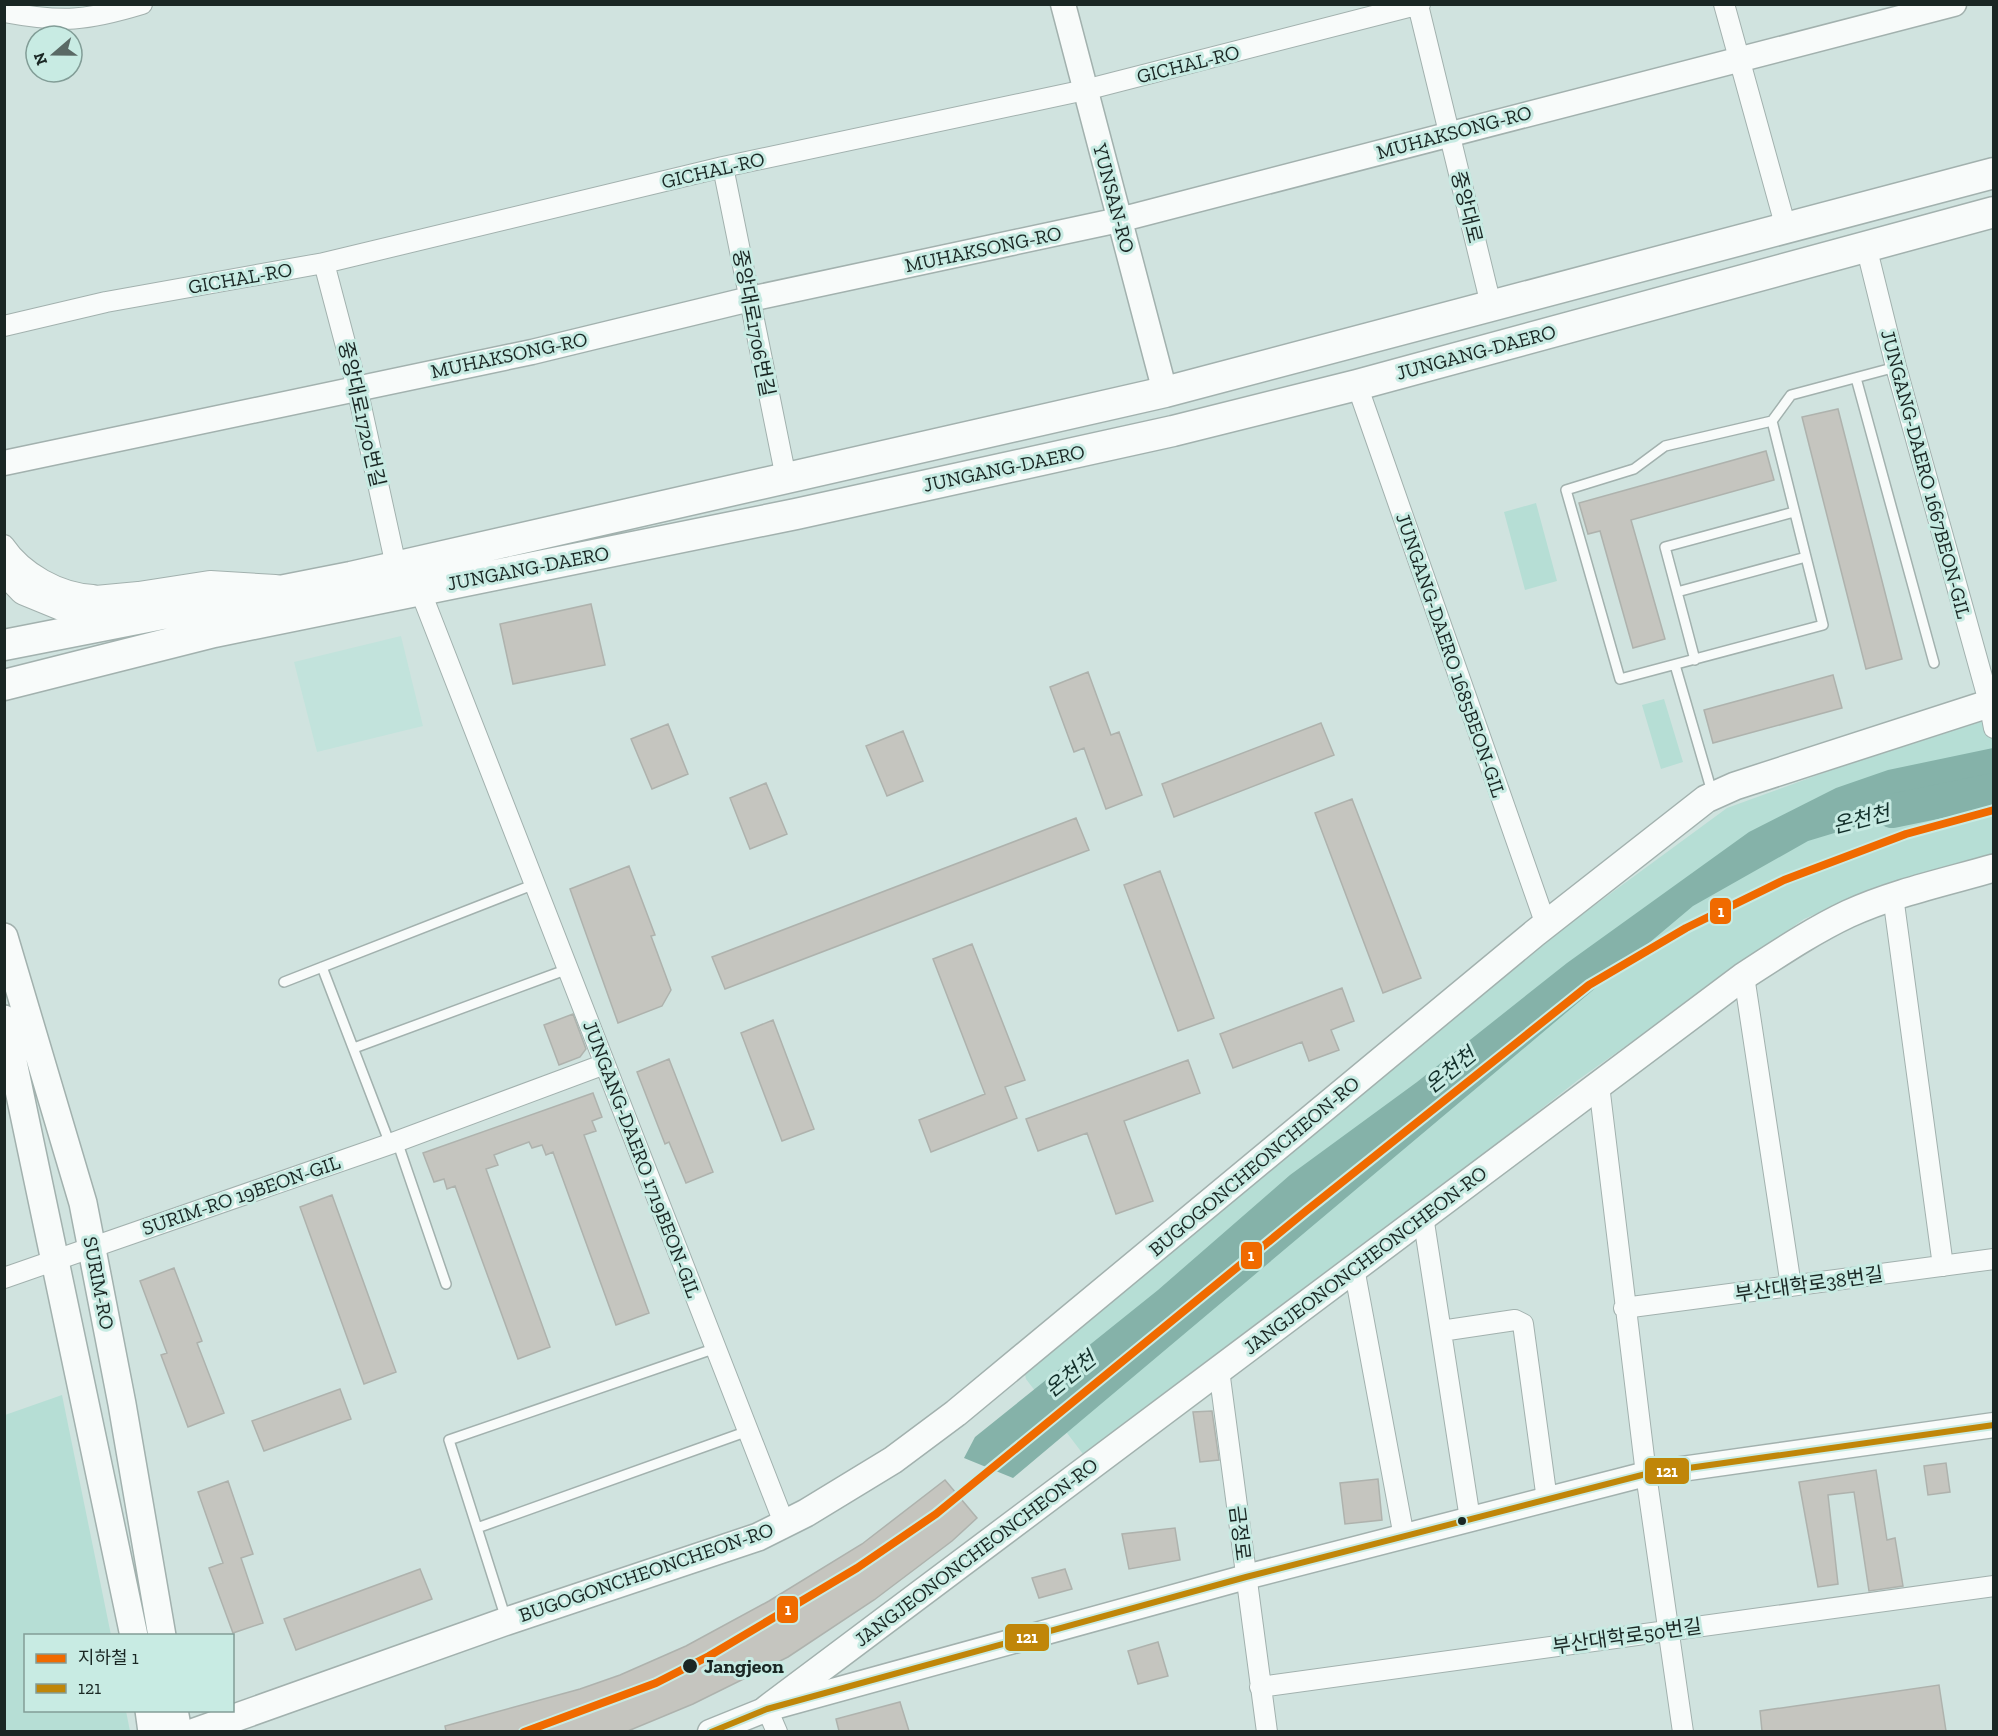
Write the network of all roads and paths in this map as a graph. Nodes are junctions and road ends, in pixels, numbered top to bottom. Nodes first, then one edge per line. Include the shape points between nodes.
1 (142, 4) edge
2 (1063, 4) edge
3 (1724, 4) edge
4 (1954, 4) edge
5 (1419, 5) edge
6 (4, 12) edge
7 (1738, 59) junction
8 (1085, 90) junction
9 (1449, 134) junction
10 (723, 167) junction
11 (1994, 173) edge
12 (1994, 212) edge
13 (1119, 220) junction
14 (1786, 228) junction
15 (1866, 246) junction
16 (324, 263) junction
17 (750, 299) junction
18 (1491, 305) junction
19 (4, 326) edge
20 (1896, 367) junction
21 (1856, 378) junction
22 (1357, 385) junction
23 (357, 388) junction
24 (1165, 392) junction
25 (1772, 421) junction
26 (4, 463) edge
27 (786, 478) junction
28 (1794, 512) junction
29 (4, 545) edge
30 (1806, 557) junction
31 (396, 566) junction
32 (4, 567) edge
33 (420, 590) junction
34 (275, 591) junction
35 (1677, 592) junction
36 (140, 598) junction
37 (4, 645) edge
38 (1695, 660) junction
39 (1934, 663) dead end
40 (1675, 665) junction
41 (4, 685) edge
42 (1992, 710) edge
43 (1713, 795) junction
44 (1994, 868) edge
45 (535, 884) junction
46 (1893, 896) junction
47 (1546, 926) junction
48 (4, 937) edge
49 (322, 967) junction
50 (568, 969) junction
51 (1744, 976) junction
52 (284, 982) dead end
53 (4, 1019) edge
54 (354, 1048) junction
55 (605, 1064) junction
56 (1599, 1085) junction
57 (393, 1142) junction
58 (1423, 1216) junction
59 (92, 1247) junction
60 (1994, 1259) edge
61 (53, 1261) junction
62 (1943, 1266) junction
63 (1354, 1268) junction
64 (4, 1278) edge
65 (446, 1284) dead end
66 (1791, 1286) junction
67 (1624, 1308) junction
68 (1441, 1331) junction
69 (716, 1348) junction
70 (1219, 1370) junction
71 (1994, 1425) edge
72 (748, 1431) junction
73 (1646, 1474) junction
74 (1547, 1500) junction
75 (1470, 1519) junction
76 (784, 1523) junction
77 (477, 1528) junction
78 (1404, 1537) junction
79 (1246, 1577) junction
80 (1994, 1586) edge
81 (507, 1621) junction
82 (1670, 1631) junction
83 (134, 1634) edge
84 (162, 1634) edge
85 (1260, 1687) junction
86 (149, 1712) edge
87 (174, 1712) edge
88 (772, 1720) edge
89 (152, 1731) edge
90 (178, 1731) edge
91 (195, 1731) edge
92 (710, 1731) edge
93 (1266, 1731) edge
94 (1683, 1731) edge

1 - 6 street via 95,18 50,21
2 - 8 street, YUNSAN-RO
3 - 7 street
4 - 7 street, MUHAKSONG-RO
5 - 8 street, GICHAL-RO
5 - 9 street, 중앙대로
7 - 9 street, MUHAKSONG-RO
7 - 14 street
8 - 10 street, GICHAL-RO
8 - 13 street, YUNSAN-RO
9 - 13 street, MUHAKSONG-RO
9 - 18 street, 중앙대로
10 - 16 street, GICHAL-RO
10 - 17 street, 중앙대로1706번길
11 - 14 main road, JUNGANG-DAERO
12 - 15 main road, JUNGANG-DAERO
13 - 17 street, MUHAKSONG-RO
13 - 24 street, YUNSAN-RO
14 - 18 main road, JUNGANG-DAERO
15 - 20 street, JUNGANG-DAERO 1667BEON-GIL
15 - 22 main road, JUNGANG-DAERO
16 - 19 street, GICHAL-RO via 106,302
16 - 23 street, 중앙대로1720번길
17 - 23 street, MUHAKSONG-RO via 532,352
17 - 27 street, 중앙대로1706번길
18 - 24 main road, JUNGANG-DAERO
20 - 21 lane
20 - 42 street, JUNGANG-DAERO 1667BEON-GIL
21 - 25 lane via 1791,395
21 - 39 lane
22 - 33 main road, JUNGANG-DAERO via 1173,431 807,512
22 - 47 street, JUNGANG-DAERO 1685BEON-GIL
23 - 26 street, MUHAKSONG-RO
23 - 31 street, 중앙대로1720번길
24 - 27 main road, JUNGANG-DAERO
25 - 28 lane
25 - 40 lane via 1665,446 1634,469 1566,490 1620,679
27 - 31 main road, JUNGANG-DAERO
28 - 30 lane
28 - 35 lane via 1665,547
29 - 36 street via 13,558 39,578 81,594
30 - 35 lane
30 - 38 lane via 1823,624
31 - 34 main road, JUNGANG-DAERO
32 - 36 highway via 25,589 64,605
33 - 41 main road, JUNGANG-DAERO via 214,632
33 - 45 street, JUNGANG-DAERO 1719BEON-GIL
34 - 36 highway via 210,587
34 - 37 main road, JUNGANG-DAERO
35 - 38 lane
38 - 40 lane
40 - 43 lane
42 - 43 main road, BUGOGONCHEONCHEON-RO
43 - 47 main road, BUGOGONCHEONCHEON-RO
44 - 46 main road, JANGJEONONCHEONCHEON-RO
45 - 49 lane
45 - 50 street, JUNGANG-DAERO 1719BEON-GIL
46 - 51 main road, JANGJEONONCHEONCHEON-RO via 1812,933
46 - 62 street
47 - 76 main road, BUGOGONCHEONCHEON-RO via 956,1413 893,1460
48 - 59 main road, SURIM-RO via 83,1203
49 - 52 lane
49 - 54 lane
50 - 54 lane
50 - 55 street, JUNGANG-DAERO 1719BEON-GIL
51 - 56 main road, JANGJEONONCHEONCHEON-RO
51 - 66 street
53 - 61 main road, SURIM-RO
54 - 57 lane
55 - 57 street, SURIM-RO 19BEON-GIL
55 - 69 street, JUNGANG-DAERO 1719BEON-GIL
56 - 58 main road, JANGJEONONCHEONCHEON-RO
56 - 67 street
57 - 59 street, SURIM-RO 19BEON-GIL
57 - 65 lane
58 - 63 main road, JANGJEONONCHEONCHEON-RO
58 - 68 street
59 - 61 street, SURIM-RO 19BEON-GIL
59 - 84 main road, SURIM-RO
60 - 62 street, 부산대학로38번길
61 - 64 street, SURIM-RO 19BEON-GIL
61 - 83 main road, SURIM-RO
62 - 66 street, 부산대학로38번길
63 - 70 main road, JANGJEONONCHEONCHEON-RO
63 - 78 street
66 - 67 street, 부산대학로38번길
67 - 73 street
68 - 74 street via 1515,1320 1523,1324
68 - 75 street
69 - 72 street, JUNGANG-DAERO 1719BEON-GIL
69 - 77 lane, BUGOGONCHEONCHEON-RO via 448,1440
70 - 79 street, 금정로
70 - 88 main road, JANGJEONONCHEONCHEON-RO
71 - 73 street
72 - 76 street, JUNGANG-DAERO 1719BEON-GIL
72 - 77 lane
73 - 74 street
73 - 82 street
74 - 75 street
75 - 78 street
76 - 81 main road, BUGOGONCHEONCHEON-RO via 758,1537
77 - 81 lane, BUGOGONCHEONCHEON-RO
78 - 79 street
79 - 85 street, 금정로
79 - 88 street
80 - 82 street, 부산대학로50번길
81 - 91 main road, BUGOGONCHEONCHEON-RO
82 - 85 street, 부산대학로50번길
82 - 94 street
85 - 93 street, 금정로
86 - 89 main road
87 - 90 main road
88 - 92 street

